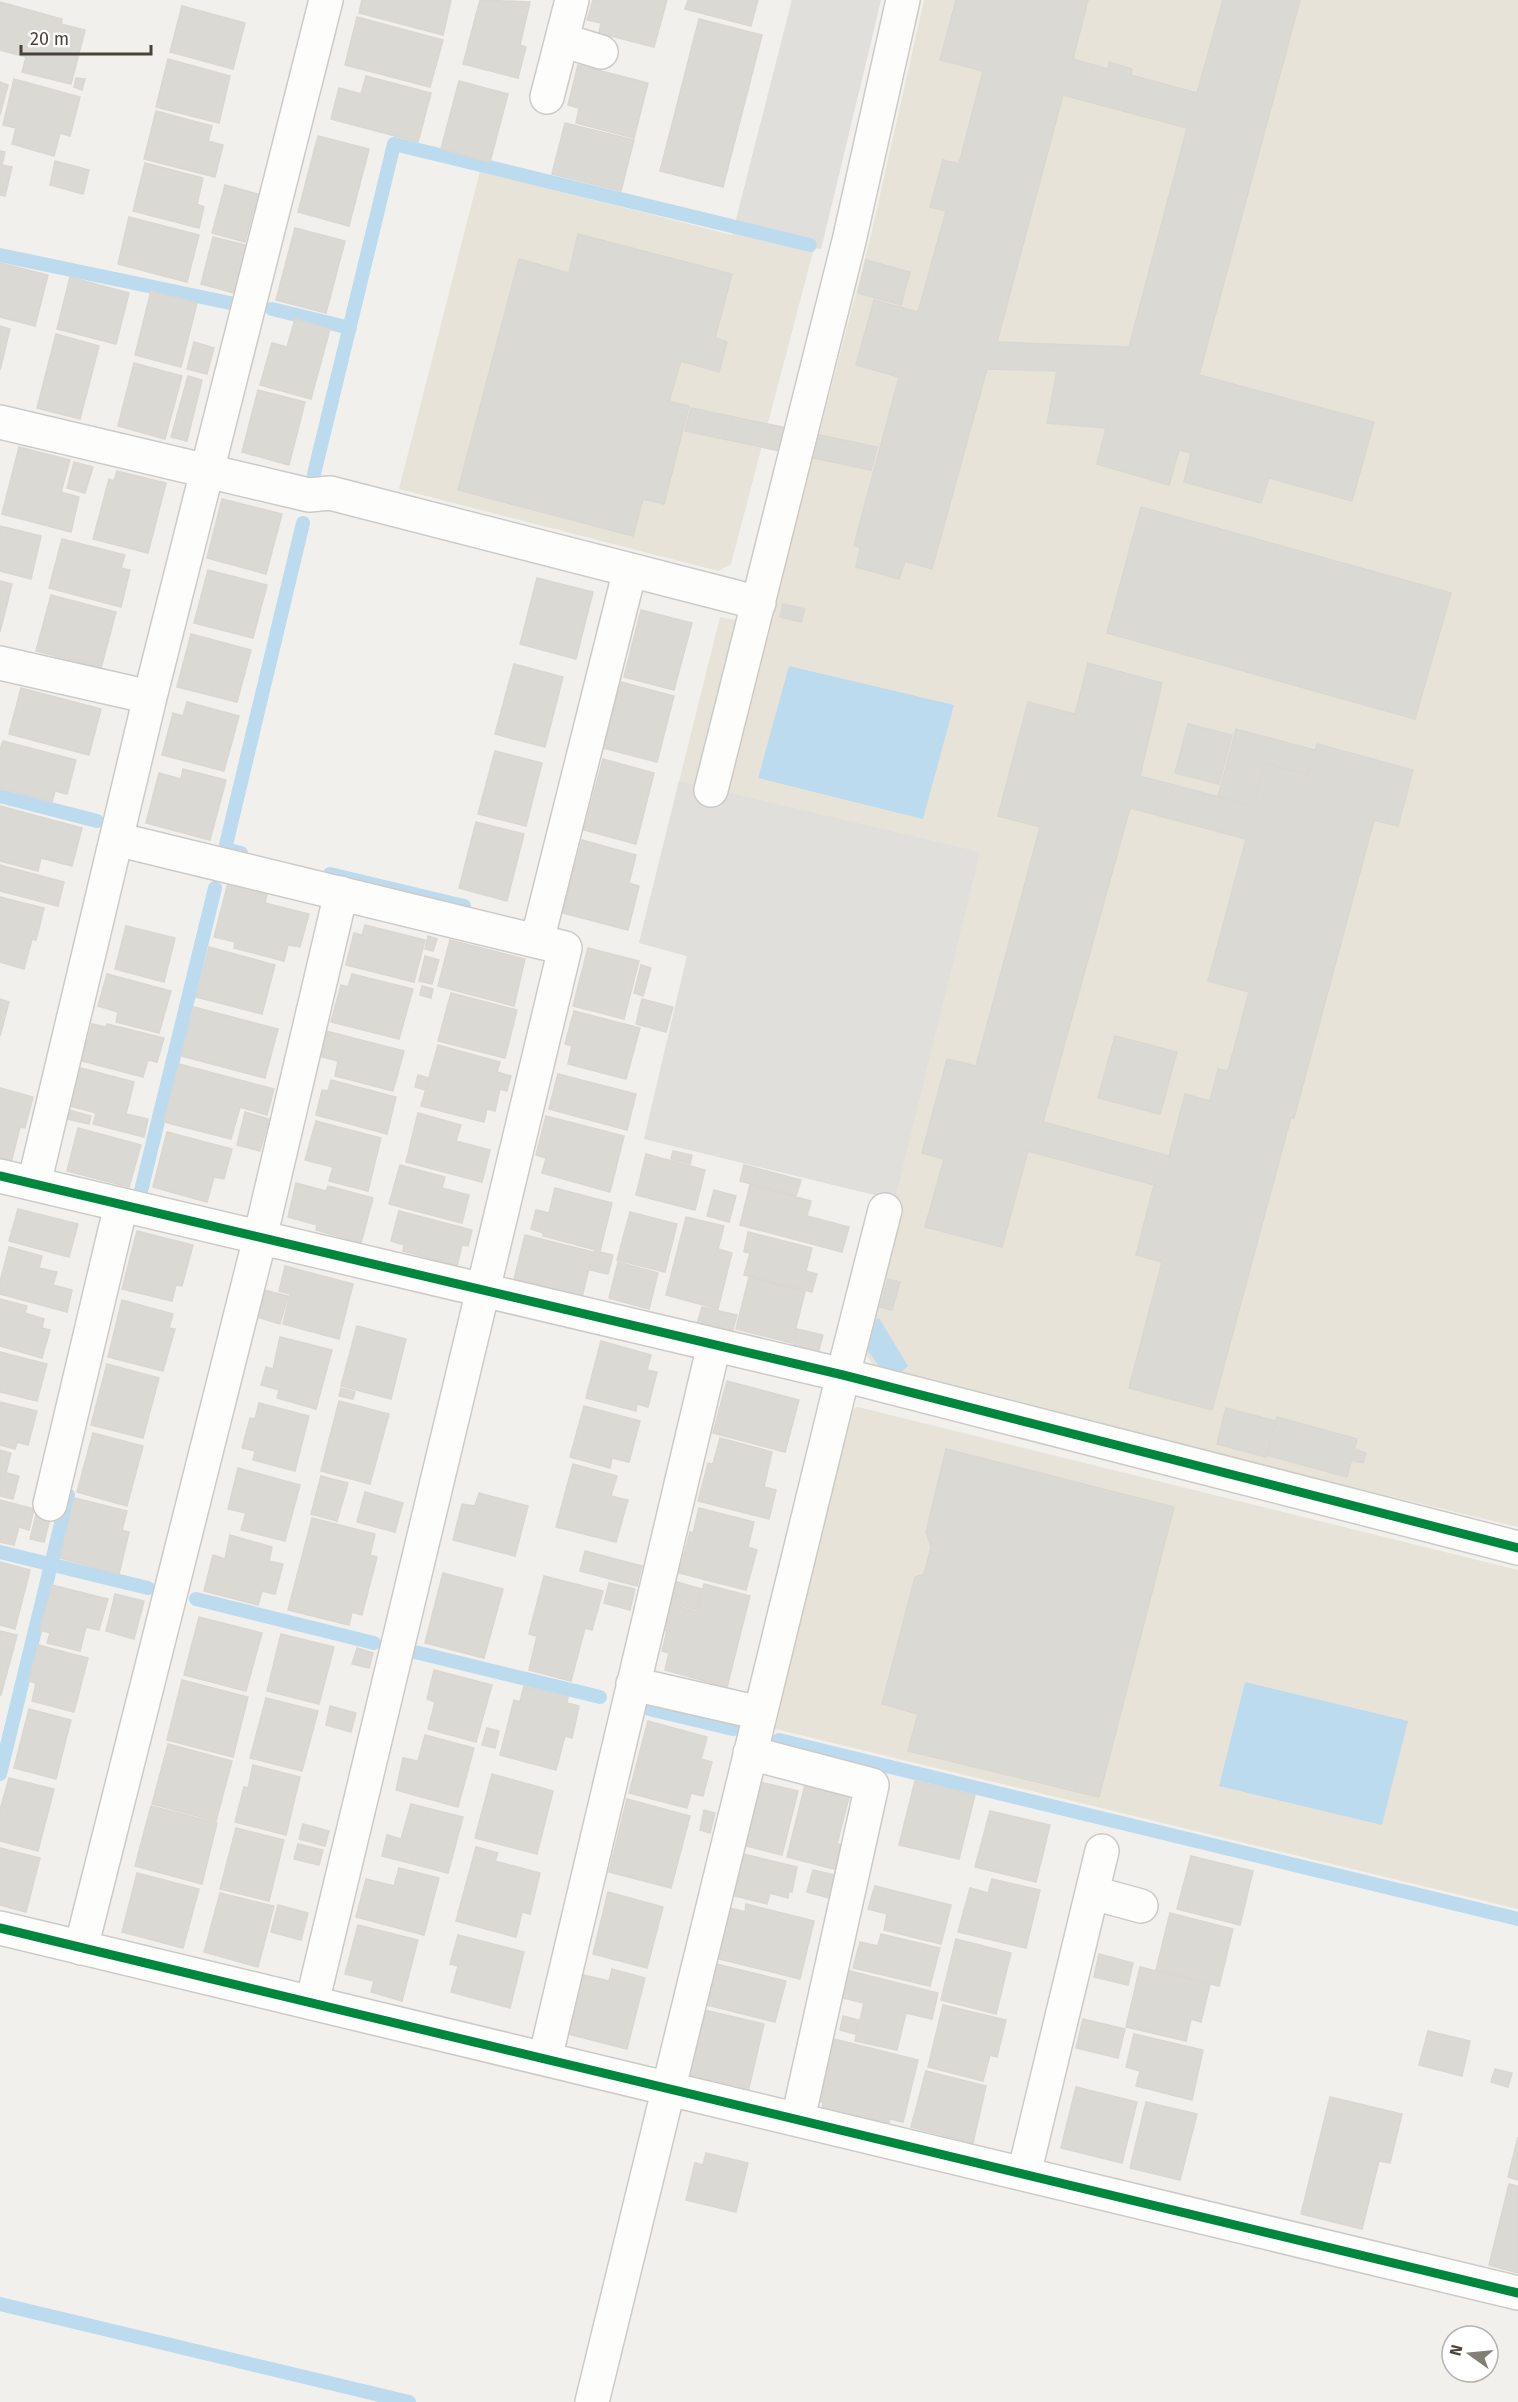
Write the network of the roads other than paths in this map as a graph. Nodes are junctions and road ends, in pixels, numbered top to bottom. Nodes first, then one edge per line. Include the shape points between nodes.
1 (326, 0) edge
2 (572, 0) edge
3 (903, 0) edge
4 (562, 40) junction
5 (601, 52) dead end
6 (547, 97) dead end
7 (0, 422) edge
8 (207, 471) junction
9 (630, 570) junction
10 (759, 603) junction
11 (0, 663) edge
12 (150, 697) junction
13 (711, 790) dead end
14 (116, 839) junction
15 (341, 893) junction
16 (537, 941) junction
17 (10, 1184) edge
18 (121, 1205) junction
19 (885, 1210) dead end
20 (260, 1238) junction
21 (483, 1290) junction
22 (714, 1345) junction
23 (843, 1375) junction
24 (50, 1504) dead end
25 (1518, 1548) edge
26 (633, 1684) junction
27 (760, 1713) junction
28 (750, 1753) junction
29 (1102, 1851) dead end
30 (1093, 1893) junction
31 (1141, 1906) dead end
32 (0, 1928) edge
33 (81, 1948) junction
34 (312, 2003) junction
35 (545, 2059) junction
36 (667, 2088) junction
37 (798, 2119) junction
38 (1024, 2174) junction
39 (1518, 2293) edge
40 (592, 2402) edge

1 - 8 street
2 - 4 street
3 - 10 street via 849,241
4 - 5 street
4 - 6 street
7 - 8 street
8 - 9 street via 309,495 330,493
8 - 12 street
9 - 10 street
9 - 16 street
10 - 13 street
11 - 12 street
12 - 14 street
14 - 15 street
14 - 17 street
15 - 16 street
15 - 20 street
16 - 21 street via 565,948
17 - 18 street
18 - 20 street
18 - 24 street
19 - 23 street
20 - 21 street
20 - 33 street
21 - 22 street
21 - 34 street
22 - 23 street
22 - 26 street
23 - 25 street
23 - 27 street
26 - 27 street
26 - 35 street
27 - 28 street
28 - 36 street
28 - 37 street via 872,1785
29 - 30 street
30 - 31 street
30 - 38 street
32 - 33 street
33 - 34 street
34 - 35 street
35 - 36 street
36 - 37 street
36 - 40 street
37 - 38 street
38 - 39 street

